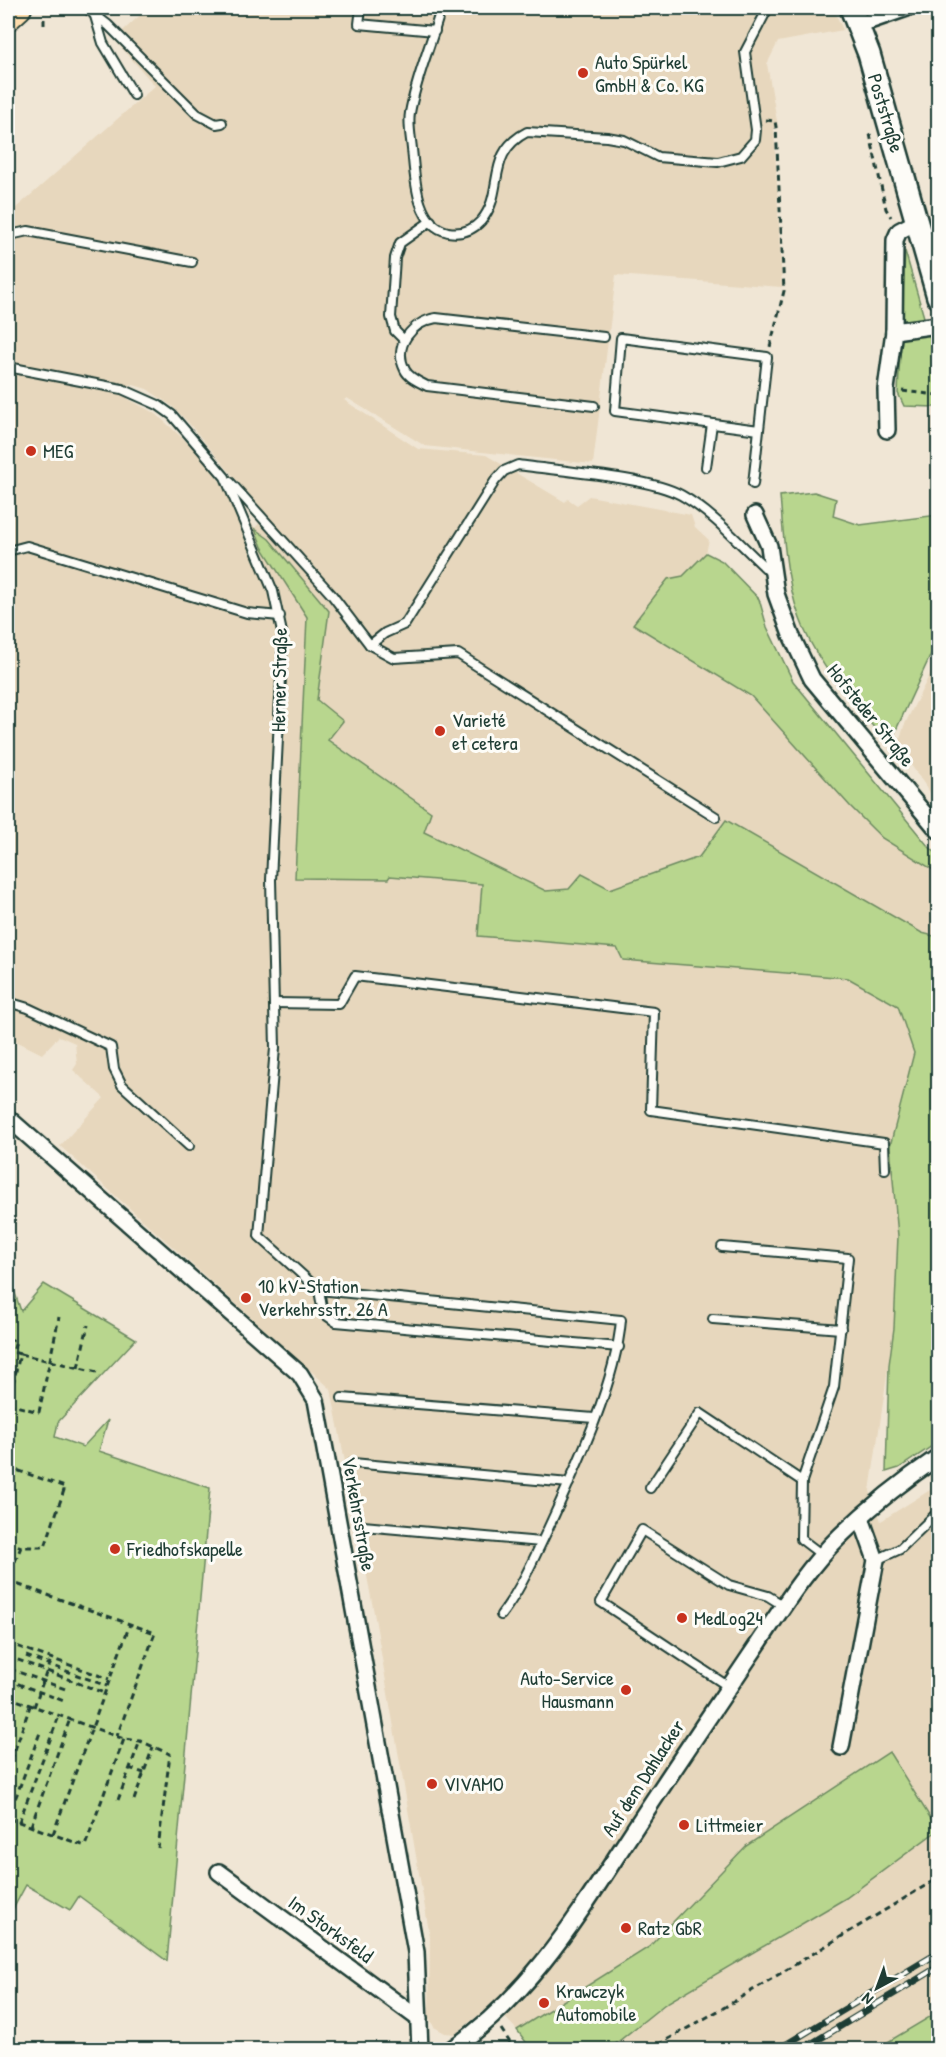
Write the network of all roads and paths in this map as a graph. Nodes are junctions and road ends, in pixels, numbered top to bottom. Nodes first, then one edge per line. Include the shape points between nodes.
1 (19, 8) edge
2 (86, 8) edge
3 (361, 8) edge
4 (441, 8) edge
5 (768, 8) edge
6 (907, 8) edge
7 (95, 16) junction
8 (855, 16) edge
9 (8, 18) edge
10 (44, 19) dead end
11 (44, 25) dead end
12 (435, 31) junction
13 (134, 95) dead end
14 (755, 119) junction
15 (222, 123) dead end
16 (918, 220) junction
17 (431, 221) junction
18 (8, 240) edge
19 (192, 262) dead end
20 (939, 297) edge
21 (939, 326) edge
22 (894, 331) junction
23 (604, 337) dead end
24 (404, 340) junction
25 (767, 357) junction
26 (8, 366) edge
27 (886, 389) junction
28 (939, 395) edge
29 (594, 406) dead end
30 (712, 424) junction
31 (759, 430) junction
32 (887, 430) dead end
33 (706, 467) dead end
34 (225, 477) junction
35 (753, 484) dead end
36 (755, 514) dead end
37 (8, 551) edge
38 (773, 575) junction
39 (280, 616) junction
40 (370, 645) junction
41 (716, 817) dead end
42 (939, 830) edge
43 (8, 1002) edge
44 (274, 1003) junction
45 (8, 1118) edge
46 (189, 1146) dead end
47 (885, 1169) dead end
48 (722, 1247) dead end
49 (319, 1290) junction
50 (59, 1317) dead end
51 (713, 1319) dead end
52 (88, 1325) dead end
53 (841, 1329) junction
54 (8, 1339) edge
55 (619, 1347) junction
56 (20, 1354) junction
57 (50, 1361) junction
58 (78, 1368) junction
59 (97, 1372) dead end
60 (342, 1398) dead end
61 (8, 1405) edge
62 (594, 1418) junction
63 (939, 1457) edge
64 (353, 1463) dead end
65 (8, 1467) edge
66 (802, 1481) junction
67 (569, 1483) junction
68 (650, 1488) dead end
69 (939, 1512) edge
70 (861, 1518) junction
71 (363, 1526) dead end
72 (8, 1542) edge
73 (541, 1542) junction
74 (21, 1547) junction
75 (822, 1555) junction
76 (876, 1560) junction
77 (8, 1580) edge
78 (784, 1606) junction
79 (501, 1615) dead end
80 (130, 1624) junction
81 (8, 1643) edge
82 (8, 1656) edge
83 (26, 1656) dead end
84 (51, 1659) junction
85 (49, 1665) junction
86 (10, 1669) dead end
87 (47, 1671) junction
88 (110, 1679) junction
89 (8, 1680) edge
90 (44, 1681) junction
91 (107, 1686) junction
92 (729, 1687) junction
93 (68, 1690) dead end
94 (40, 1692) junction
95 (105, 1693) junction
96 (8, 1697) edge
97 (64, 1701) dead end
98 (32, 1706) junction
99 (59, 1716) junction
100 (70, 1719) junction
101 (92, 1727) junction
102 (41, 1730) dead end
103 (117, 1736) junction
104 (124, 1739) junction
105 (140, 1741) junction
106 (153, 1747) junction
107 (841, 1747) dead end
108 (129, 1768) junction
109 (8, 1770) edge
110 (144, 1773) junction
111 (118, 1800) dead end
112 (134, 1800) dead end
113 (8, 1818) edge
114 (13, 1820) junction
115 (19, 1822) junction
116 (31, 1826) junction
117 (8, 1831) edge
118 (53, 1834) junction
119 (158, 1848) dead end
120 (219, 1872) dead end
121 (939, 1878) edge
122 (492, 2017) junction
123 (419, 2019) junction
124 (420, 2049) edge
125 (450, 2049) edge
126 (515, 2049) edge
127 (649, 2049) edge

1 - 9 main road
2 - 7 lane
3 - 12 lane via 359,24
4 - 12 lane
5 - 14 lane via 745,52
6 - 8 street
7 - 13 lane via 103,43
7 - 15 lane via 197,114
8 - 16 street, Poststraße
10 - 11 path
12 - 17 lane via 409,116 418,196
14 - 17 lane via 755,141 749,149 741,156 718,162 658,157 624,140 608,137 527,132 513,139 504,150 482,221 469,231 455,233 442,230
14 - 25 path via 775,121 776,127 784,291
16 - 20 street, Poststraße
16 - 22 street via 899,231 895,240
17 - 24 lane via 400,243 395,258 391,317 395,332
18 - 19 lane via 10,235 28,231
21 - 22 street
22 - 27 street
23 - 24 lane via 436,318 416,325
24 - 29 lane via 401,351 405,370 427,386
25 - 30 lane via 621,338 615,411
25 - 31 lane
26 - 34 lane, Herner Straße via 122,389 158,405 193,438
27 - 28 path
27 - 32 street
30 - 31 lane
30 - 33 lane
31 - 35 lane
34 - 39 lane, Herner Straße
34 - 40 lane via 332,595
36 - 38 street, Hofsteder Straße via 769,546
37 - 39 lane via 27,546 247,613
38 - 40 lane via 680,494 621,480 518,465 504,471 495,481 405,624
38 - 42 street, Hofsteder Straße via 791,635 812,679
39 - 44 lane, Herner Straße via 284,637 272,880
40 - 41 lane via 394,658 458,654
43 - 46 lane via 111,1047 114,1069 122,1085
44 - 47 lane via 339,1004 355,976 654,1012 651,1110 884,1143
44 - 49 lane, Herner Straße via 275,1048 259,1236
45 - 123 street, Verkehrsstraße via 300,1374 316,1400 416,1952
48 - 53 lane via 849,1258
49 - 55 lane via 323,1313 336,1322
49 - 55 lane via 621,1320
50 - 57 path
51 - 53 lane
52 - 58 path
53 - 66 lane via 834,1387
54 - 56 path via 16,1341 13,1352
55 - 62 lane
56 - 57 path
56 - 61 path
57 - 58 path
57 - 61 path via 39,1412
58 - 59 path
60 - 62 lane
62 - 67 lane
63 - 70 street, Auf dem Dahlacker
64 - 67 lane
65 - 74 path via 65,1487 45,1547
66 - 68 lane via 700,1413
66 - 75 lane via 801,1539
67 - 73 lane
69 - 76 lane via 900,1549
70 - 75 street, Auf dem Dahlacker
70 - 76 street
71 - 73 lane
72 - 74 path
73 - 79 lane via 517,1595
74 - 77 path
75 - 78 street, Auf dem Dahlacker
76 - 107 street
77 - 80 path
78 - 92 street, Auf dem Dahlacker
78 - 92 lane via 768,1596 729,1585 642,1530 601,1602
80 - 88 path
80 - 103 path via 155,1633
81 - 84 path
82 - 87 path
83 - 85 path
84 - 85 path
84 - 88 path
85 - 87 path
85 - 91 path
86 - 90 path
87 - 90 path
87 - 95 path
88 - 91 path
89 - 94 path
90 - 93 path
90 - 94 path
91 - 95 path
92 - 122 street, Auf dem Dahlacker via 574,1922 524,1986
94 - 97 path
94 - 98 path
95 - 101 path
96 - 98 path
98 - 99 path
98 - 109 path
99 - 100 path
99 - 115 path
100 - 101 path
100 - 116 path
101 - 103 path
101 - 118 path
102 - 113 path
103 - 104 path
104 - 105 path
104 - 118 path via 85,1846
105 - 106 path
105 - 108 path
106 - 110 path
106 - 119 path via 170,1754
108 - 110 path
108 - 111 path
110 - 112 path
113 - 114 path
114 - 115 path
114 - 117 path
115 - 116 path
116 - 118 path
120 - 123 street, Im Storksfeld
121 - 127 path
122 - 125 street, Auf dem Dahlacker
122 - 126 path
123 - 124 street, Verkehrsstraße

